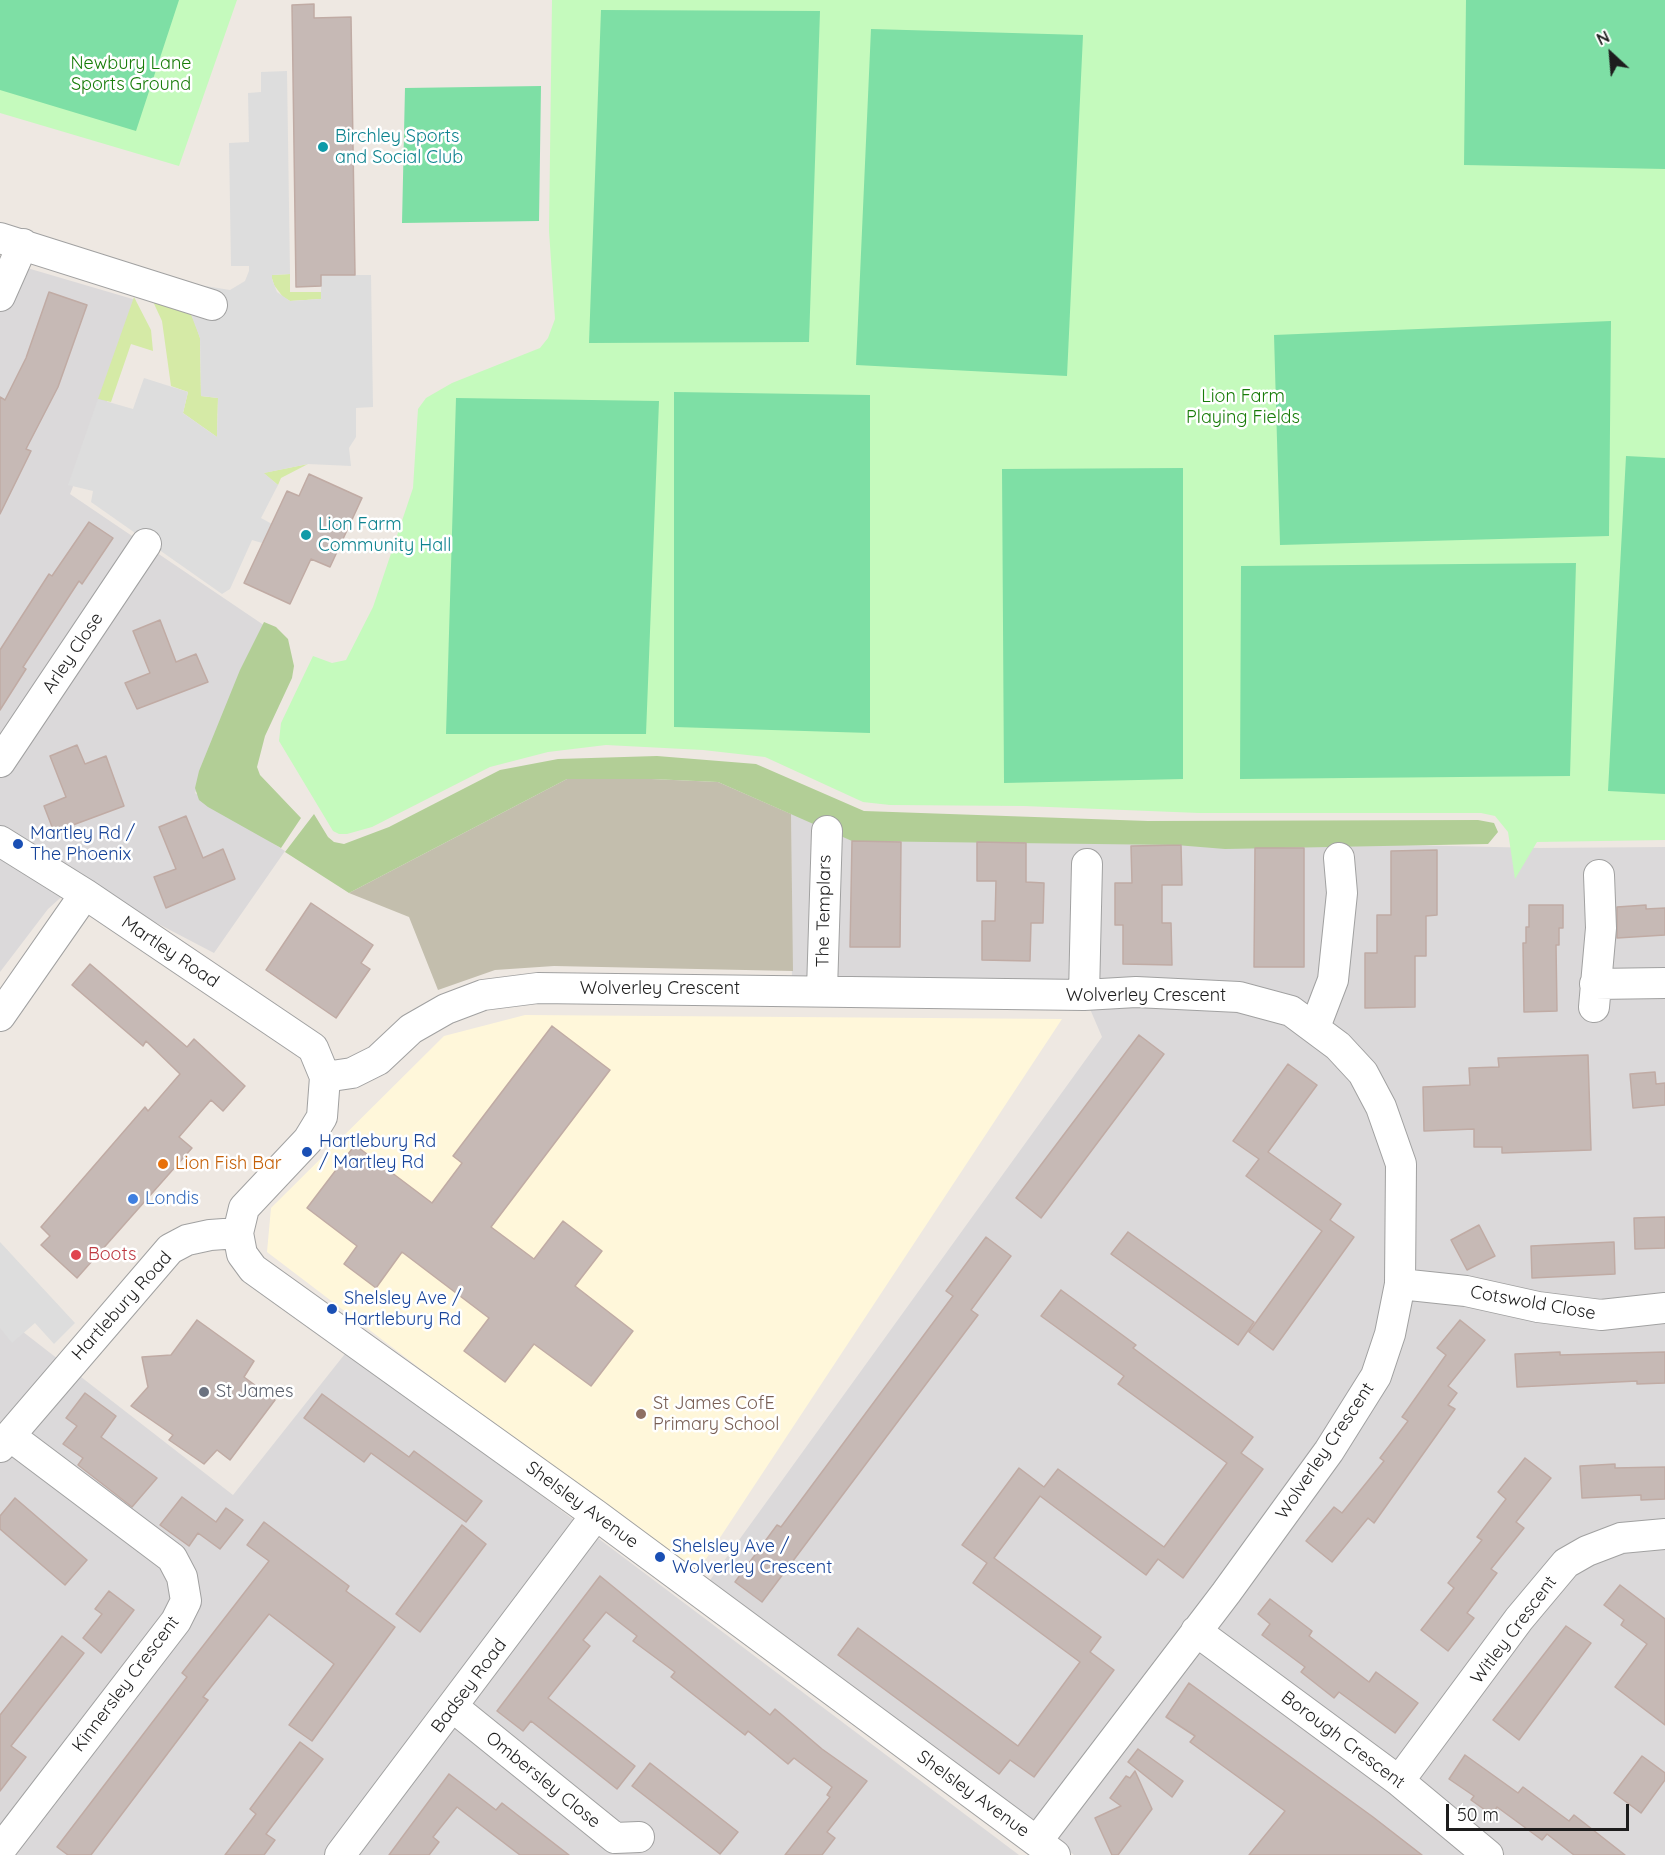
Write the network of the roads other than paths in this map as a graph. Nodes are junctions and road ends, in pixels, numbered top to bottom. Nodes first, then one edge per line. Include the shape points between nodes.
1 (12, 241) edge
2 (0, 296) edge
3 (212, 305) dead end
4 (146, 544) dead end
5 (0, 762) edge
6 (826, 831) dead end
7 (0, 841) edge
8 (1339, 858) dead end
9 (1087, 864) dead end
10 (1599, 875) dead end
11 (85, 894) junction
12 (1665, 983) edge
13 (822, 990) junction
14 (1084, 996) junction
15 (0, 1016) edge
16 (1315, 1027) junction
17 (325, 1077) junction
18 (238, 1233) junction
19 (1400, 1284) junction
20 (1665, 1308) edge
21 (5, 1441) edge
22 (596, 1515) junction
23 (1665, 1534) edge
24 (1196, 1631) junction
25 (453, 1707) junction
26 (1399, 1781) junction
27 (639, 1837) dead end
28 (1046, 1848) edge
29 (0, 1850) edge
30 (340, 1855) edge
31 (1488, 1855) edge

1 - 2 street
1 - 3 street
4 - 5 street, Arley Close
6 - 13 street, The Templars
7 - 11 street, Martley Road
8 - 16 street via 1342,892 1333,980
9 - 14 street
10 - 12 street via 1601,928 1595,986
11 - 15 street
11 - 17 street, Martley Road via 313,1048
13 - 14 street, Wolverley Crescent
13 - 17 street, Wolverley Crescent via 538,988 483,995 446,1009 411,1029 378,1060 352,1073
14 - 16 street, Wolverley Crescent via 1136,992 1239,997 1291,1011
16 - 19 street, Wolverley Crescent via 1363,1073 1381,1107 1401,1164
17 - 18 street via 322,1117 308,1140 244,1208
18 - 21 street, Hartlebury Road via 186,1240 170,1249
18 - 22 street, Shelsley Avenue via 242,1254 253,1269
19 - 20 street, Cotswold Close via 1466,1291 1538,1307 1601,1315
19 - 24 street, Wolverley Crescent via 1376,1376 1329,1451
21 - 29 street, Kinnersley Crescent via 172,1558 183,1577 186,1601 176,1621
22 - 25 street, Badsey Road
22 - 28 street, Shelsley Avenue
23 - 26 street, Witley Crescent via 1621,1538 1566,1563 1519,1619
24 - 26 street, Borough Crescent
24 - 28 street, Wolverley Crescent
25 - 27 street, Ombersley Close via 615,1838
25 - 30 street, Badsey Road
26 - 31 street, Borough Crescent

